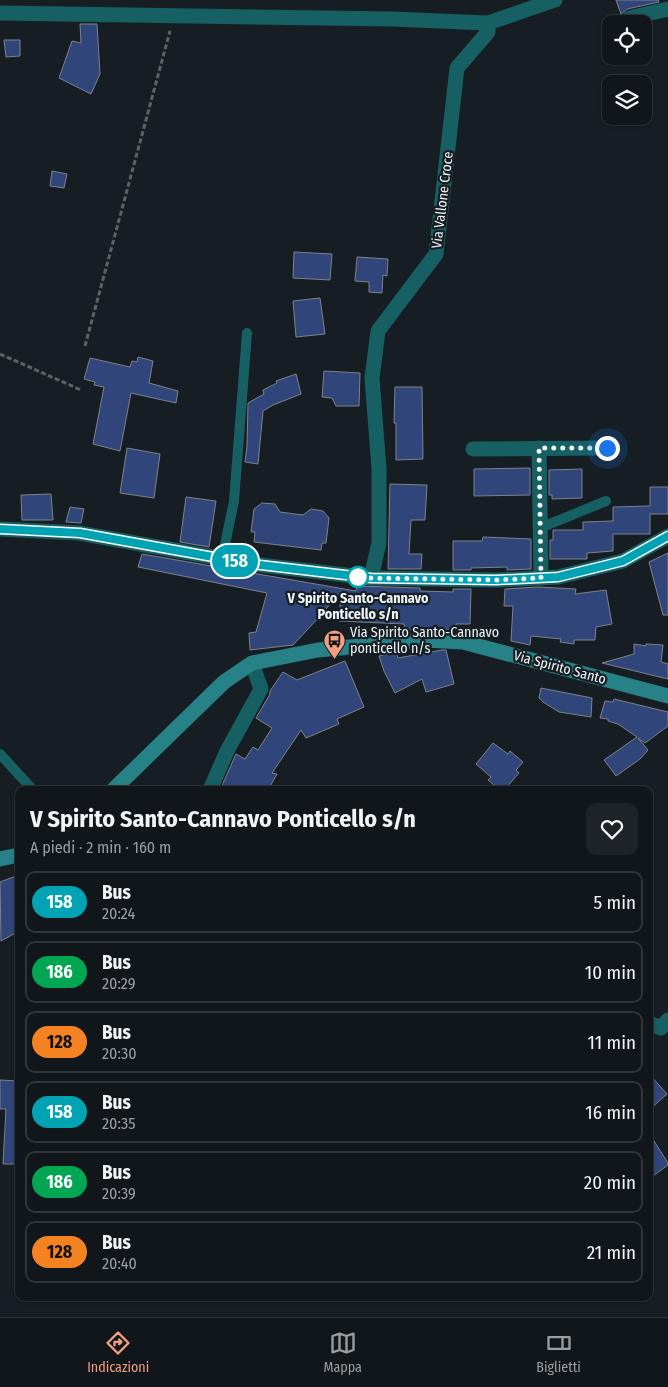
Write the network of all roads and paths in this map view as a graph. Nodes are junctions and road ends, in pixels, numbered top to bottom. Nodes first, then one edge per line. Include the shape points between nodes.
1 (555, 0) edge
2 (668, 9) edge
3 (0, 13) edge
4 (643, 15) edge
5 (174, 16) junction
6 (488, 23) junction
7 (247, 333) dead end
8 (85, 346) dead end
9 (0, 354) edge
10 (81, 390) dead end
11 (539, 448) junction
12 (607, 448) dead end
13 (473, 449) dead end
14 (606, 501) dead end
15 (540, 528) junction
16 (0, 529) edge
17 (668, 536) edge
18 (222, 559) junction
19 (371, 578) junction
20 (541, 578) junction
21 (252, 663) junction
22 (668, 696) edge
23 (0, 754) edge
24 (29, 786) edge
25 (117, 786) edge
26 (212, 786) edge
27 (15, 856) edge
28 (0, 859) edge
29 (668, 1020) edge
30 (653, 1025) edge

1 - 6 street
2 - 4 street
3 - 5 street
5 - 6 street
5 - 8 path
6 - 19 street, Via Vallone Croce via 488,32 457,68 436,254 378,332 372,378 379,469 380,543
7 - 18 lane via 234,501
9 - 10 path
11 - 12 street
11 - 13 street
11 - 15 street
14 - 15 lane
15 - 20 street
16 - 18 street via 80,533
17 - 20 street via 623,561
18 - 19 street
19 - 20 street
21 - 22 street, Via Spirito Santo via 328,649 424,640 463,642
21 - 25 street, Via Spirito Santo via 224,682
21 - 26 street via 261,689
23 - 24 lane
27 - 28 street
29 - 30 street via 661,1028

